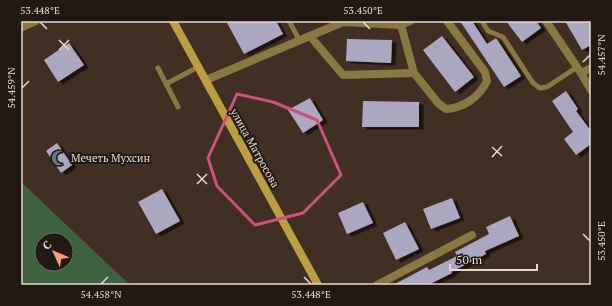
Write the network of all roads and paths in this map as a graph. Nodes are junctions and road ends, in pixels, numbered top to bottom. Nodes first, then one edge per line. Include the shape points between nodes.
1 (36, 21) edge
2 (173, 21) edge
3 (289, 21) edge
4 (410, 21) edge
5 (447, 21) edge
6 (482, 21) edge
7 (546, 21) edge
8 (401, 25) junction
9 (21, 28) edge
10 (310, 36) junction
11 (300, 41) junction
12 (198, 67) junction
13 (158, 68) dead end
14 (591, 68) edge
15 (579, 70) junction
16 (414, 73) junction
17 (206, 80) junction
18 (166, 84) junction
19 (591, 90) edge
20 (178, 107) dead end
21 (472, 235) dead end
22 (318, 285) edge
23 (377, 285) edge

1 - 9 street
2 - 12 main road, улица Матросова
3 - 11 lane
4 - 8 street
5 - 16 street via 485,72 487,81 483,90 464,105 446,109
6 - 15 lane via 488,31 503,37 533,83 540,88 547,87
7 - 15 street
8 - 10 street via 343,22
8 - 16 street
10 - 11 street
10 - 16 street via 343,75
11 - 17 street
12 - 17 main road, улица Матросова
12 - 18 lane
13 - 18 lane
14 - 15 street
15 - 19 street
17 - 22 main road, улица Матросова
18 - 20 lane
21 - 23 street

